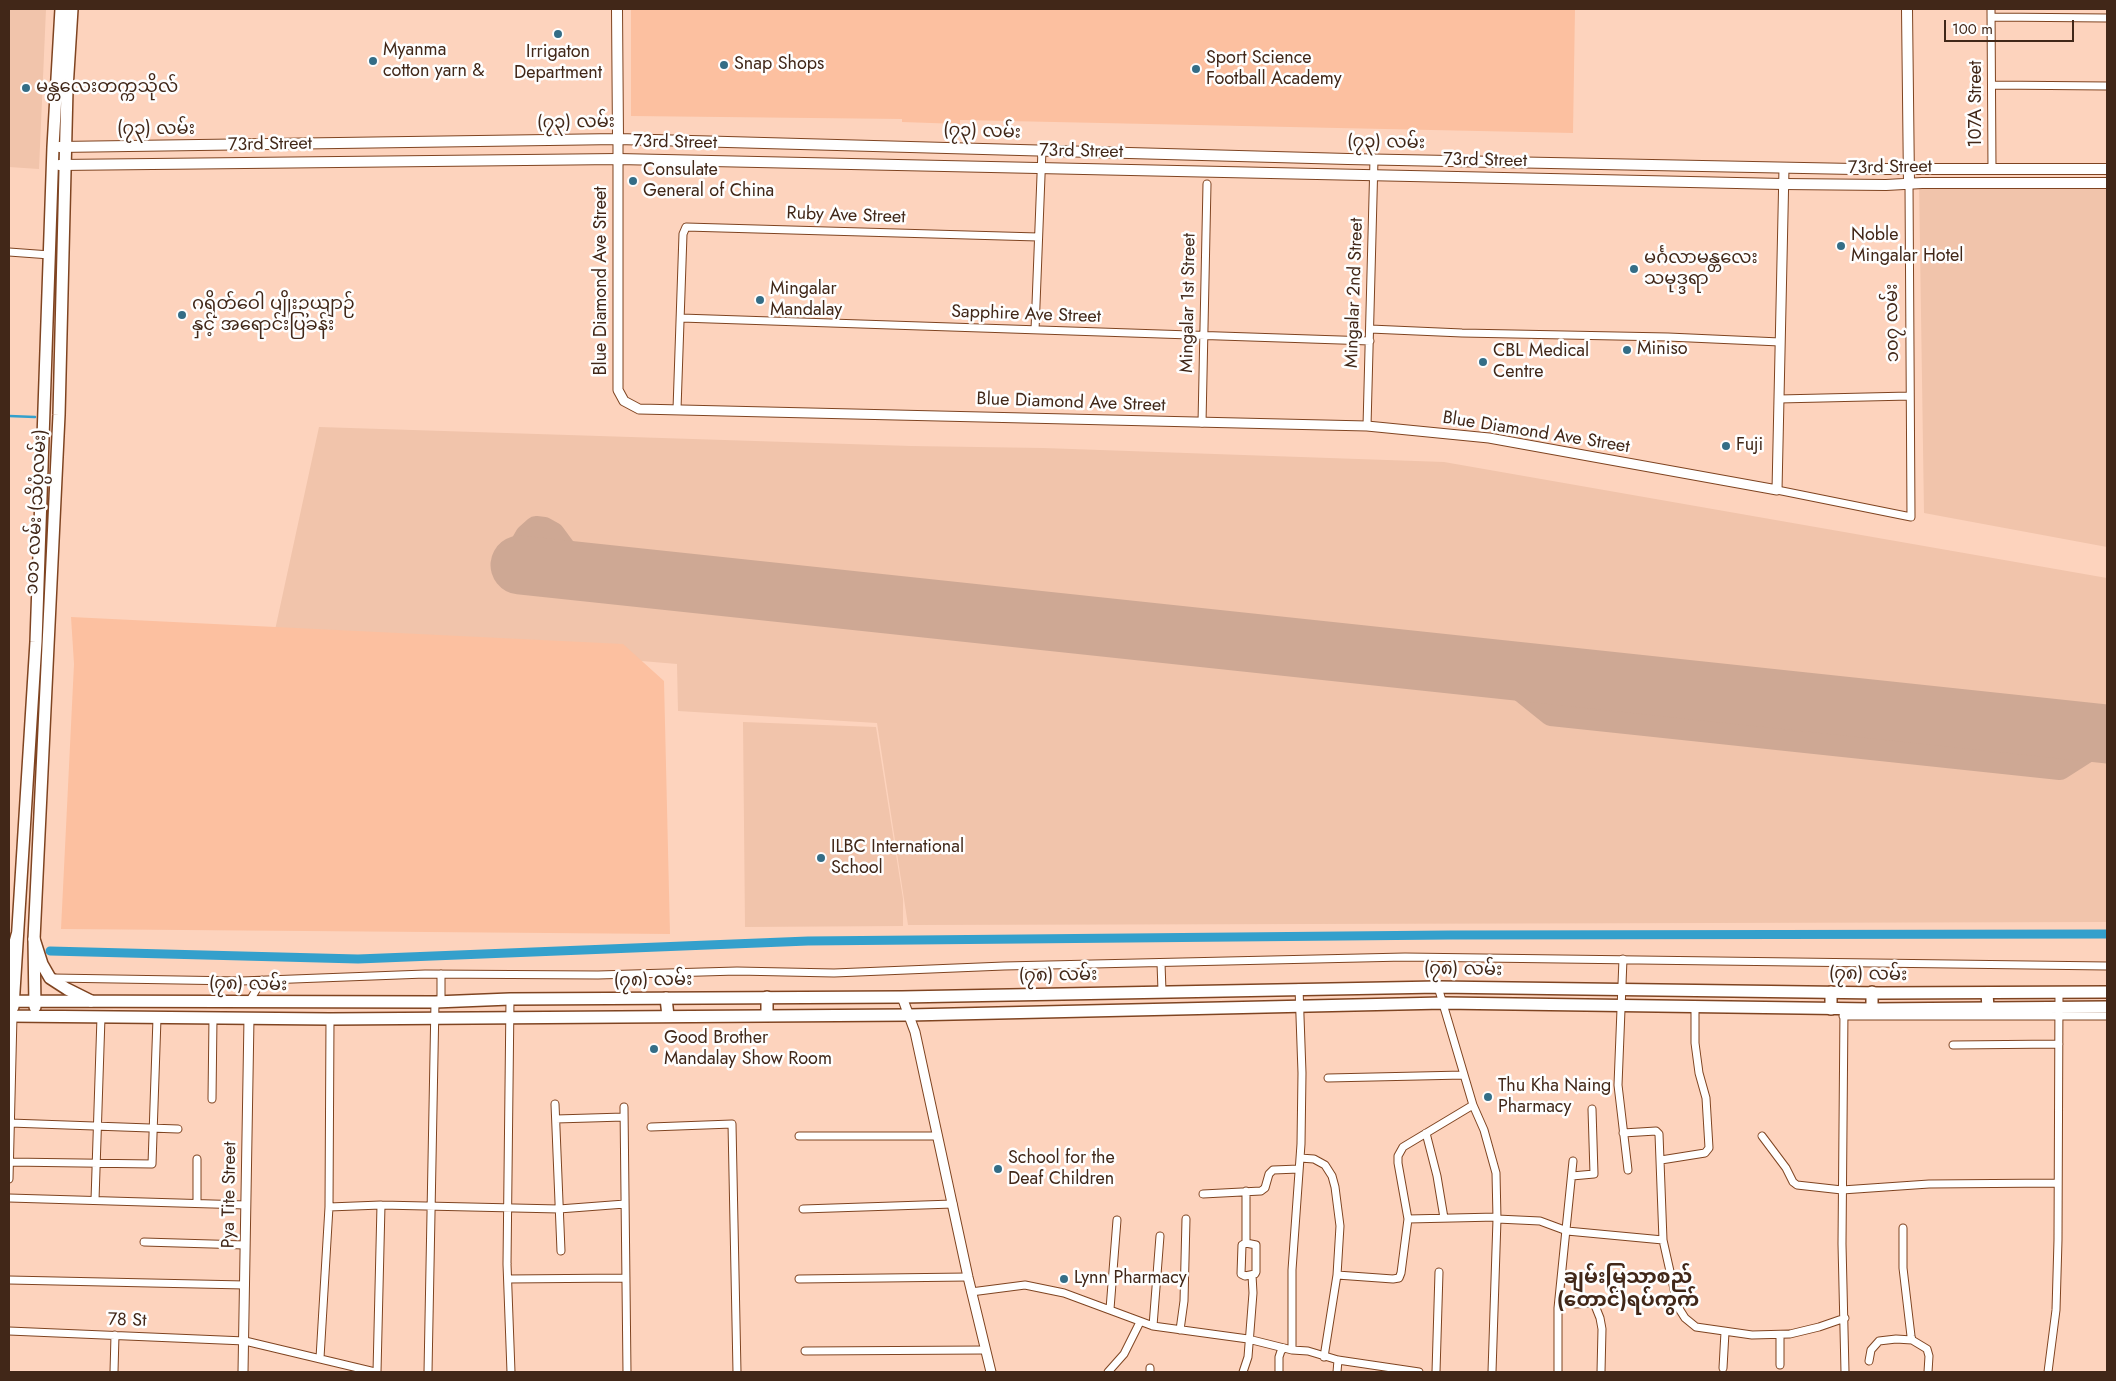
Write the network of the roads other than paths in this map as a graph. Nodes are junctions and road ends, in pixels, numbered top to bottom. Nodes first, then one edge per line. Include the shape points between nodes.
1 (61, 9) edge
2 (72, 9) edge
3 (617, 9) edge
4 (1907, 9) edge
5 (1991, 9) edge
6 (1991, 17) junction
7 (2107, 18) edge
8 (1992, 85) junction
9 (2107, 86) edge
10 (618, 139) junction
11 (737, 142) junction
12 (59, 147) junction
13 (1042, 150) junction
14 (618, 159) junction
15 (736, 160) junction
16 (1374, 160) junction
17 (59, 165) junction
18 (1041, 168) junction
19 (1784, 168) junction
20 (1909, 169) junction
21 (1992, 169) junction
22 (2107, 169) edge
23 (1374, 175) junction
24 (2107, 183) edge
25 (1206, 184) dead end
26 (1783, 184) junction
27 (1909, 184) junction
28 (1038, 236) junction
29 (9, 252) edge
30 (50, 255) junction
31 (681, 318) junction
32 (1370, 329) junction
33 (1035, 330) junction
34 (1203, 336) junction
35 (1370, 341) junction
36 (1780, 342) junction
37 (1910, 396) junction
38 (1779, 399) junction
39 (677, 409) junction
40 (1202, 423) junction
41 (1366, 426) junction
42 (1777, 490) junction
43 (17, 935) junction
44 (34, 940) junction
45 (1623, 959) junction
46 (1161, 963) junction
47 (9, 965) edge
48 (2107, 966) edge
49 (441, 974) junction
50 (50, 978) junction
51 (262, 980) junction
52 (1438, 987) junction
53 (1299, 988) junction
54 (1621, 990) junction
55 (1162, 991) junction
56 (1831, 992) junction
57 (1872, 992) junction
58 (2107, 992) edge
59 (1987, 993) junction
60 (2059, 993) junction
61 (767, 997) junction
62 (902, 997) junction
63 (666, 998) junction
64 (510, 999) junction
65 (11, 1001) edge
66 (35, 1001) junction
67 (91, 1001) junction
68 (248, 1002) junction
69 (438, 1002) junction
70 (1443, 1003) junction
71 (1621, 1006) junction
72 (1299, 1007) junction
73 (2107, 1007) edge
74 (1695, 1008) junction
75 (1831, 1008) junction
76 (1988, 1008) junction
77 (1872, 1009) junction
78 (1843, 1012) junction
79 (2059, 1012) junction
80 (767, 1015) junction
81 (909, 1015) junction
82 (11, 1016) edge
83 (35, 1016) junction
84 (668, 1016) junction
85 (2107, 1016) edge
86 (102, 1017) junction
87 (510, 1017) junction
88 (156, 1018) junction
89 (213, 1018) junction
90 (249, 1018) junction
91 (434, 1018) junction
92 (330, 1019) junction
93 (2059, 1044) junction
94 (1953, 1045) dead end
95 (1464, 1075) junction
96 (1328, 1078) dead end
97 (212, 1098) dead end
98 (555, 1104) dead end
99 (1473, 1105) junction
100 (624, 1107) dead end
101 (1592, 1109) dead end
102 (624, 1117) junction
103 (556, 1118) junction
104 (10, 1123) edge
105 (98, 1126) junction
106 (651, 1127) dead end
107 (153, 1128) junction
108 (178, 1129) dead end
109 (1623, 1133) junction
110 (1426, 1134) junction
111 (798, 1136) dead end
112 (938, 1136) junction
113 (1762, 1136) dead end
114 (1300, 1158) junction
115 (197, 1159) dead end
116 (1661, 1160) junction
117 (1573, 1161) dead end
118 (10, 1162) edge
119 (96, 1164) junction
120 (1300, 1169) junction
121 (1628, 1170) dead end
122 (1572, 1176) junction
123 (9, 1179) edge
124 (2058, 1183) junction
125 (1842, 1190) junction
126 (1246, 1191) junction
127 (1203, 1194) dead end
128 (9, 1198) edge
129 (95, 1200) junction
130 (197, 1203) junction
131 (246, 1204) junction
132 (625, 1204) junction
133 (953, 1204) junction
134 (381, 1205) junction
135 (432, 1205) junction
136 (329, 1207) junction
137 (559, 1208) junction
138 (508, 1209) junction
139 (802, 1209) dead end
140 (1444, 1218) junction
141 (1497, 1218) junction
142 (1186, 1219) dead end
143 (1408, 1219) junction
144 (1117, 1220) dead end
145 (1903, 1228) dead end
146 (1567, 1231) junction
147 (1160, 1236) dead end
148 (1664, 1240) junction
149 (144, 1242) dead end
150 (1246, 1243) junction
151 (245, 1245) junction
152 (561, 1252) dead end
153 (1439, 1272) dead end
154 (1252, 1275) junction
155 (1337, 1275) junction
156 (626, 1278) junction
157 (968, 1278) junction
158 (508, 1279) junction
159 (799, 1279) dead end
160 (9, 1280) edge
161 (246, 1285) junction
162 (971, 1292) junction
163 (1576, 1304) dead end
164 (1110, 1309) junction
165 (1845, 1318) junction
166 (1140, 1322) junction
167 (1153, 1326) junction
168 (1180, 1330) junction
169 (9, 1331) edge
170 (1724, 1332) junction
171 (115, 1335) junction
172 (1780, 1335) junction
173 (1248, 1339) junction
174 (244, 1340) junction
175 (1912, 1340) junction
176 (1284, 1348) junction
177 (985, 1350) junction
178 (1292, 1350) junction
179 (805, 1352) dead end
180 (1324, 1357) junction
181 (320, 1358) junction
182 (1338, 1360) junction
183 (1869, 1361) dead end
184 (1780, 1364) dead end
185 (1723, 1368) dead end
186 (1381, 1370) edge
187 (114, 1372) edge
188 (243, 1372) edge
189 (376, 1372) edge
190 (428, 1372) edge
191 (511, 1372) edge
192 (628, 1372) edge
193 (737, 1372) edge
194 (991, 1372) edge
195 (1108, 1372) edge
196 (1243, 1372) edge
197 (1279, 1372) edge
198 (1337, 1372) edge
199 (1419, 1372) edge
200 (1436, 1372) edge
201 (1492, 1372) edge
202 (1558, 1372) edge
203 (1601, 1372) edge
204 (1845, 1372) edge
205 (1928, 1372) edge
206 (2048, 1372) edge

1 - 12 main road, ၁၀၁ လမ်း (သိပ္ပံလမ်း)
2 - 12 main road, ၁၀၁ လမ်း (သိပ္ပံလမ်း)
3 - 10 main road
4 - 20 main road, ၁၀၇ လမ်း
5 - 6 street, 107A Street
6 - 7 street
6 - 8 street, 107A Street
8 - 9 street
8 - 21 street, 107A Street
10 - 11 main road, (၇၃) လမ်း
10 - 12 main road, (၇၃) လမ်း
10 - 14 street, Blue Diamond Ave Street
11 - 13 main road, (၇၃) လမ်း
11 - 15 main road
12 - 17 main road, ၁၀၁ လမ်း (သိပ္ပံလမ်း)
13 - 16 main road, (၇၃) လမ်း
13 - 18 street
14 - 15 main road, 73rd Street
14 - 17 main road, 73rd Street
14 - 39 street, Blue Diamond Ave Street via 618,390 624,402 639,409
15 - 18 main road, 73rd Street
16 - 19 main road, (၇၃) လမ်း
16 - 23 street, Mingalar 2nd Street
17 - 30 main road, ၁၀၁ လမ်း (သိပ္ပံလမ်း)
17 - 44 main road, ၁၀၁ လမ်း (သိပ္ပံလမ်း) via 59,415
18 - 23 main road, 73rd Street
18 - 28 street
19 - 20 main road, (၇၃) လမ်း
19 - 26 street
20 - 21 main road, 73rd Street
20 - 27 main road, ၁၀၇ လမ်း
21 - 22 main road, 73rd Street
23 - 26 main road, 73rd Street
23 - 32 street, Mingalar 2nd Street
24 - 27 main road, 73rd Street
25 - 34 street, Mingalar 1st Street
26 - 27 main road, 73rd Street
26 - 36 street
27 - 37 street, ၁၀၇ လမ်း
28 - 31 street, Ruby Ave Street via 688,227 683,234
28 - 33 street
29 - 30 street
30 - 43 main road, ၁၀၁ လမ်း (သိပ္ပံလမ်း) via 39,590
31 - 33 street, Sapphire Ave Street
31 - 39 street, Ruby Ave Street
32 - 35 street, Mingalar 2nd Street
32 - 36 street
33 - 34 street, Sapphire Ave Street
34 - 35 street, Sapphire Ave Street
34 - 40 street, Mingalar 1st Street
35 - 41 street, Mingalar 2nd Street
36 - 38 street
37 - 38 street
37 - 42 street, ၁၀၇ လမ်း via 1911,517
38 - 42 street
39 - 40 street, Blue Diamond Ave Street
40 - 41 street, Blue Diamond Ave Street
41 - 42 street, Blue Diamond Ave Street via 1490,438
43 - 47 main road
43 - 65 main road, ၁၀၁ လမ်း (သိပ္ပံလမ်း)
44 - 50 main road
44 - 66 main road, ၁၀၁ လမ်း (သိပ္ပံလမ်း)
45 - 46 street via 1405,957
45 - 48 street
45 - 54 street
46 - 49 street via 834,973
46 - 55 street
49 - 51 street
49 - 69 street
50 - 51 street
50 - 67 main road
51 - 68 street
52 - 53 main road, (၇၈) လမ်း
52 - 54 main road, (၇၈) လမ်း
52 - 70 street
53 - 55 main road, (၇၈) လမ်း
53 - 72 street
54 - 56 main road, (၇၈) လမ်း
54 - 71 street
55 - 62 main road, (၇၈) လမ်း
56 - 57 main road, (၇၈) လမ်း
56 - 75 main road
57 - 59 main road, (၇၈) လမ်း
57 - 77 main road
58 - 60 main road, (၇၈) လမ်း
59 - 60 main road, (၇၈) လမ်း
59 - 76 main road
60 - 79 street
61 - 62 main road, (၇၈) လမ်း
61 - 63 main road, (၇၈) လမ်း
61 - 80 main road
62 - 81 street
63 - 64 main road, (၇၈) လမ်း
63 - 84 main road
64 - 69 main road, (၇၈) လမ်း
64 - 87 street
65 - 66 main road, (၇၈) လမ်း
65 - 82 main road, ၁၀၁ လမ်း (သိပ္ပံလမ်း)
66 - 67 main road, (၇၈) လမ်း
66 - 83 main road, ၁၀၁ လမ်း (သိပ္ပံလမ်း)
67 - 68 main road, (၇၈) လမ်း
68 - 69 main road, (၇၈) လမ်း
69 - 91 street
70 - 71 main road, (၇၈) လမ်း
70 - 72 main road, (၇၈) လမ်း
70 - 95 street
71 - 74 main road, (၇၈) လမ်း
71 - 109 street via 1618,1084
72 - 81 main road, (၇၈) လမ်း
72 - 114 street via 1302,1073
73 - 79 main road, (၇၈) လမ်း
74 - 75 main road, (၇၈) လမ်း
74 - 116 street via 1695,1043 1706,1098 1709,1148 1705,1153
75 - 78 main road, (၇၈) လမ်း
76 - 77 main road, (၇၈) လမ်း
76 - 79 main road, (၇၈) လမ်း
77 - 78 main road, (၇၈) လမ်း
78 - 79 street
78 - 125 street
79 - 85 street
79 - 93 street
80 - 81 main road, (၇၈) လမ်း
80 - 84 main road, (၇၈) လမ်း
81 - 112 street
82 - 83 main road, (၇၈) လမ်း
82 - 104 street
83 - 86 main road, (၇၈) လမ်း
84 - 87 main road, (၇၈) လမ်း
86 - 88 main road, (၇၈) လမ်း
86 - 105 street
87 - 91 main road, (၇၈) လမ်း
87 - 138 street
88 - 89 main road, (၇၈) လမ်း
88 - 107 street
89 - 90 main road, (၇၈) လမ်း
89 - 97 street
90 - 92 main road, (၇၈) လမ်း
90 - 131 street, Pya Tite Street
91 - 92 main road, (၇၈) လမ်း
91 - 135 street
92 - 136 street
93 - 94 street
93 - 124 street
95 - 96 street
95 - 99 street
98 - 103 street
99 - 110 street
99 - 141 street via 1496,1173
100 - 102 street
101 - 122 street via 1594,1174
102 - 103 street
102 - 132 street
103 - 137 street
104 - 105 street
104 - 118 street
105 - 107 street
105 - 119 street
106 - 193 street via 732,1124
107 - 108 street
107 - 119 street via 152,1164
109 - 116 street via 1656,1131 1661,1139
109 - 121 street
110 - 140 street
110 - 143 street via 1403,1147 1398,1156
111 - 112 street
112 - 133 street
113 - 125 street via 1797,1185
114 - 120 street
114 - 155 street via 1314,1159 1325,1165 1332,1176 1340,1226
115 - 130 street
116 - 148 street
117 - 122 street
118 - 119 street
118 - 123 street
119 - 129 street
120 - 126 street via 1273,1170 1265,1188
120 - 178 street via 1292,1270
122 - 146 street
124 - 125 street via 1929,1184
124 - 206 street via 2056,1310
125 - 165 street
126 - 127 street
126 - 150 street
128 - 129 street
129 - 130 street
130 - 131 street
131 - 151 street, Pya Tite Street
132 - 137 street
132 - 156 street
133 - 139 street
133 - 157 street
134 - 135 street
134 - 136 street
134 - 189 street
135 - 138 street
135 - 190 street
136 - 181 street
137 - 138 street
137 - 152 street
138 - 158 street
140 - 141 street
140 - 143 street
141 - 146 street via 1540,1221
141 - 201 street
142 - 168 street
143 - 155 street via 1399,1278
144 - 164 street
145 - 175 street via 1903,1268
146 - 148 street
146 - 202 street via 1558,1308
147 - 167 street
148 - 170 street via 1678,1307 1685,1318 1696,1327
149 - 151 street
150 - 154 street via 1256,1245 1256,1272
150 - 154 street via 1242,1244 1242,1276
151 - 161 street, Pya Tite Street
153 - 200 street
154 - 173 street
155 - 180 street
156 - 158 street
156 - 192 street
157 - 159 street
157 - 162 street
158 - 191 street
160 - 161 street
161 - 174 street, Pya Tite Street
162 - 164 street via 1025,1286
162 - 177 street
163 - 203 street via 1594,1304 1600,1318
164 - 166 street
165 - 172 street
165 - 204 street
166 - 167 street
166 - 195 street via 1124,1354
167 - 168 street
168 - 173 street
169 - 171 street, 78 St
170 - 172 street
170 - 185 street
171 - 174 street, 78 St
171 - 187 street
172 - 184 street
173 - 176 street
173 - 196 street via 1248,1357
174 - 181 street, 78 St
174 - 188 street, Pya Tite Street
175 - 183 street via 1879,1341 1871,1350
175 - 205 street via 1927,1349
176 - 178 street
176 - 197 street via 1279,1357
177 - 179 street
177 - 194 street
178 - 180 street
180 - 182 street
181 - 189 street, 78 St
182 - 186 street
182 - 198 street
186 - 199 street

